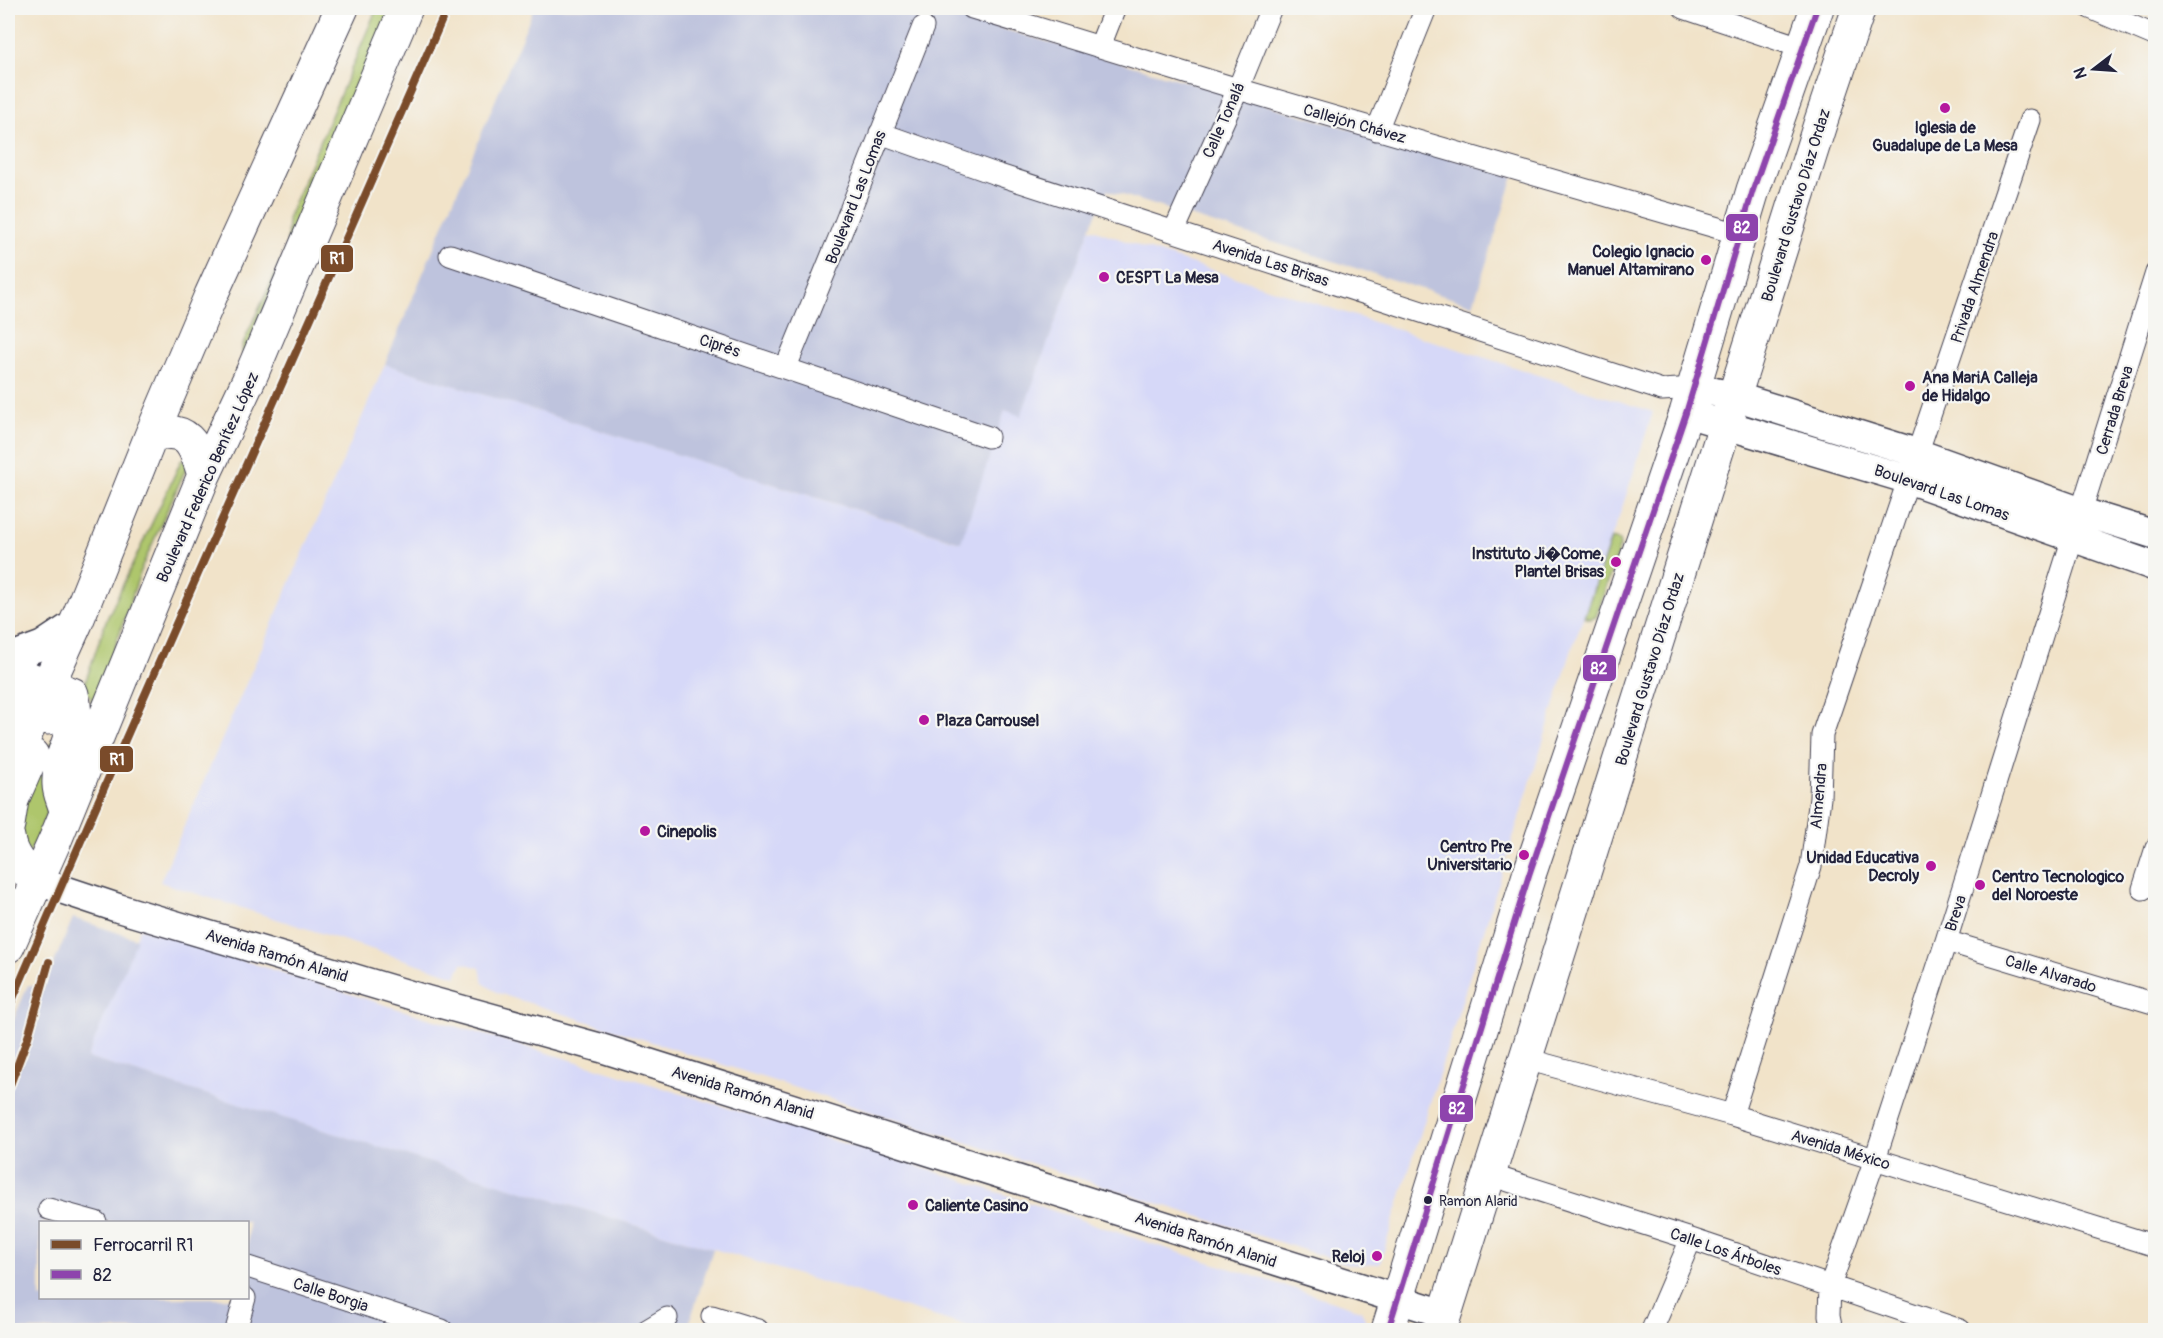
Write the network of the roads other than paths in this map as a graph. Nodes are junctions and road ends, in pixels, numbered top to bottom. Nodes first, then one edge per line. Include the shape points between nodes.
1 (342, 8) edge
2 (406, 8) edge
3 (972, 8) edge
4 (1115, 8) edge
5 (1271, 8) edge
6 (1426, 8) edge
7 (1684, 8) edge
8 (1817, 8) edge
9 (1859, 8) edge
10 (2090, 8) edge
11 (923, 27) dead end
12 (2156, 36) edge
13 (1100, 46) junction
14 (1803, 48) junction
15 (1238, 89) junction
16 (2030, 120) dead end
17 (1377, 130) junction
18 (880, 133) junction
19 (1174, 231) junction
20 (1739, 234) junction
21 (450, 255) dead end
22 (2156, 273) edge
23 (786, 367) junction
24 (1690, 400) junction
25 (1730, 410) junction
26 (151, 436) junction
27 (988, 437) dead end
28 (1917, 453) junction
29 (204, 475) junction
30 (1910, 480) junction
31 (2078, 525) junction
32 (2156, 535) edge
33 (109, 543) junction
34 (2156, 567) edge
35 (76, 623) junction
36 (8, 658) edge
37 (8, 671) edge
38 (40, 701) edge
39 (9, 762) edge
40 (66, 812) junction
41 (8, 825) edge
42 (8, 837) edge
43 (2156, 848) edge
44 (22, 884) edge
45 (2143, 889) dead end
46 (1946, 941) junction
47 (8, 946) edge
48 (2156, 1004) edge
49 (1526, 1059) junction
50 (1732, 1115) junction
51 (1875, 1160) junction
52 (1490, 1176) junction
53 (49, 1209) dead end
54 (92, 1221) edge
55 (1691, 1239) junction
56 (2156, 1246) edge
57 (250, 1268) edge
58 (1830, 1286) junction
59 (1397, 1298) junction
60 (245, 1299) edge
61 (712, 1316) dead end
62 (667, 1318) dead end
63 (1442, 1322) edge
64 (236, 1330) edge
65 (442, 1330) edge
66 (647, 1330) edge
67 (754, 1330) edge
68 (1388, 1330) edge
69 (1652, 1330) edge
70 (1832, 1330) edge
71 (1960, 1330) edge

1 - 26 main road
2 - 29 main road, Boulevard Federico Benítez López via 252,373
3 - 13 street, Callejón Chávez
4 - 13 street
5 - 15 street, Calle Tonalá
6 - 17 street
7 - 14 street
8 - 14 main road
9 - 25 main road, Boulevard Gustavo Díaz Ordaz
10 - 12 street
11 - 18 street, Boulevard Las Lomas
13 - 15 street, Callejón Chávez
14 - 20 main road
15 - 17 street, Callejón Chávez
15 - 19 street, Calle Tonalá
16 - 28 street, Privada Almendra
17 - 20 street, Callejón Chávez
18 - 19 street, Avenida Las Brisas
18 - 23 street, Boulevard Las Lomas
19 - 24 street, Avenida Las Brisas
20 - 24 main road
21 - 23 street, Ciprés
22 - 31 street, Cerrada Breva
23 - 27 street, Ciprés
24 - 25 street
24 - 59 main road via 1529,874
25 - 28 street, Boulevard Las Lomas
25 - 30 street, Boulevard Las Lomas
25 - 49 main road, Boulevard Gustavo Díaz Ordaz
26 - 29 main road via 178,432 199,456
26 - 33 main road
28 - 30 street, Privada Almendra
28 - 31 street, Boulevard Las Lomas
29 - 40 main road, Boulevard Federico Benítez López
30 - 31 street, Boulevard Las Lomas
30 - 50 street, Almendra via 1822,735 1820,798 1811,866
31 - 32 street, Boulevard Las Lomas
31 - 34 street, Boulevard Las Lomas
31 - 46 street, Breva
33 - 35 main road
33 - 38 main road via 105,588
35 - 36 street via 43,645
35 - 38 main road
37 - 38 main road
38 - 39 main road
38 - 40 main road via 72,694 76,706 73,730 61,762 59,786
38 - 41 main road
40 - 44 main road, Boulevard Federico Benítez López
42 - 44 main road
43 - 45 street
44 - 47 main road, Boulevard Federico Benítez López
44 - 59 street, Avenida Ramón Alanid via 118,908 601,1048
46 - 48 street, Calle Alvarado
46 - 51 street, Breva
49 - 50 street, Avenida México
49 - 52 main road, Boulevard Gustavo Díaz Ordaz
50 - 51 street, Avenida México
51 - 56 street, Avenida México
51 - 58 street, Breva
52 - 55 street, Calle Los Árboles
52 - 63 main road, Boulevard Gustavo Díaz Ordaz
53 - 54 street
55 - 58 street, Calle Los Árboles
55 - 69 street
57 - 65 street, Calle Borgia
58 - 70 street, Breva
58 - 71 street, Calle Los Árboles
59 - 63 street, Avenida Ramón Alanid
59 - 68 main road
60 - 64 street
61 - 67 street
62 - 66 street

